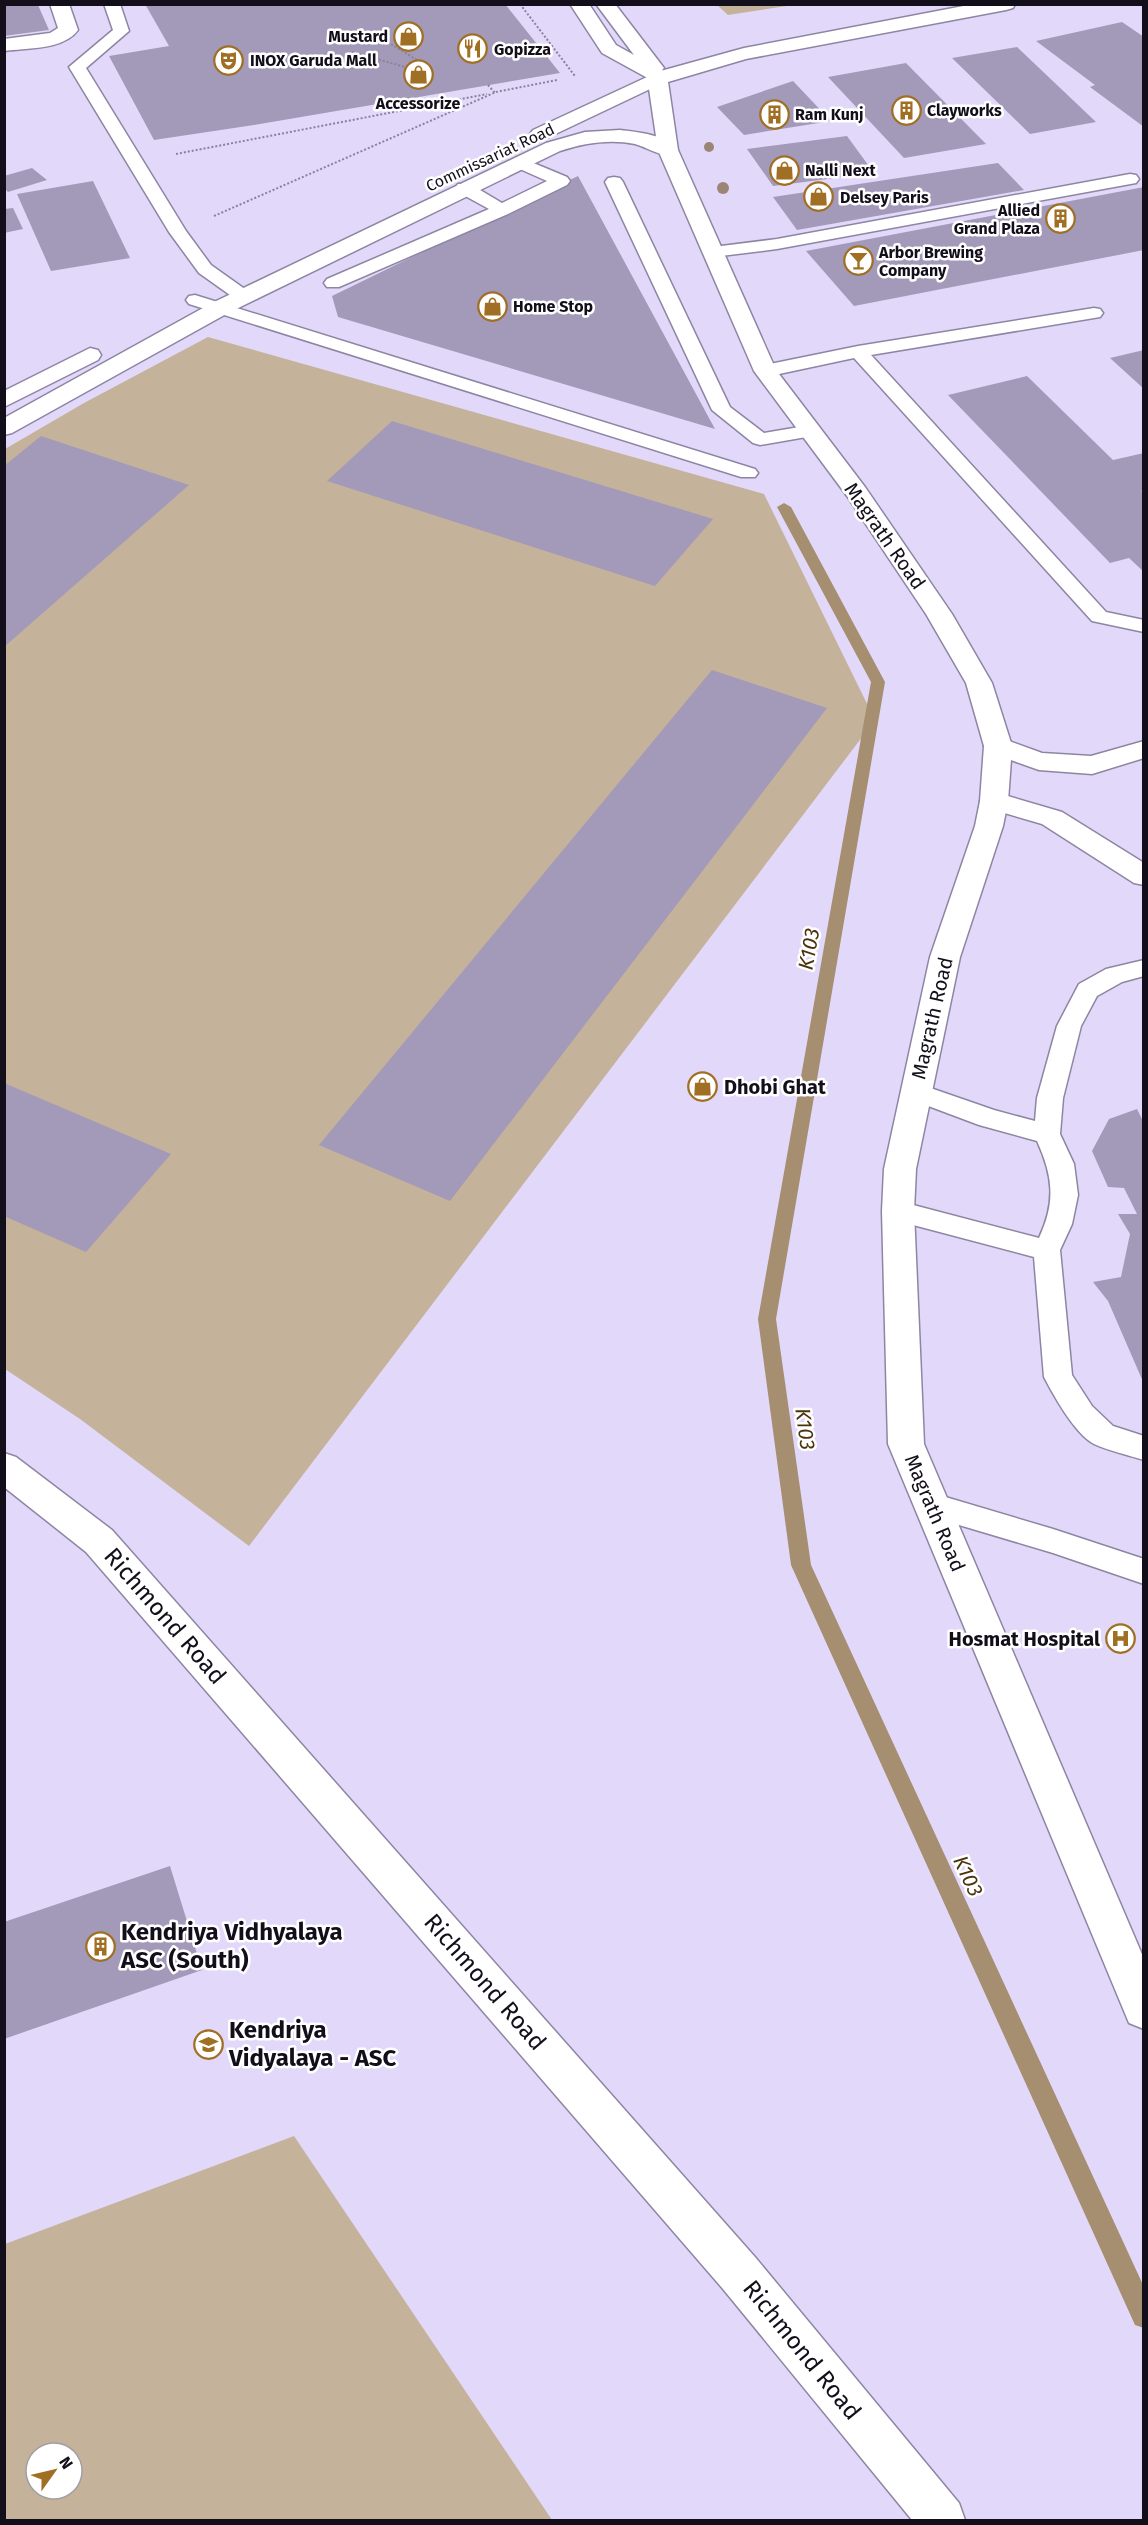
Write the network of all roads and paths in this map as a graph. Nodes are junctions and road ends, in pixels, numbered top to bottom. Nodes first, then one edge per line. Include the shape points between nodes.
1 (59, 4) edge
2 (112, 4) edge
3 (520, 4) edge
4 (579, 4) edge
5 (605, 4) edge
6 (1006, 4) edge
7 (381, 38) dead end
8 (4, 45) edge
9 (352, 52) dead end
10 (417, 60) dead end
11 (405, 67) dead end
12 (575, 77) dead end
13 (660, 77) junction
14 (564, 79) dead end
15 (488, 85) dead end
16 (496, 92) junction
17 (549, 140) junction
18 (668, 150) junction
19 (134, 162) junction
20 (519, 162) junction
21 (1130, 179) dead end
22 (614, 182) dead end
23 (464, 188) junction
24 (502, 210) junction
25 (178, 232) junction
26 (713, 252) junction
27 (333, 283) dead end
28 (234, 291) junction
29 (195, 300) junction
30 (220, 308) junction
31 (1094, 313) dead end
32 (153, 322) dead end
33 (110, 344) dead end
34 (858, 352) junction
35 (765, 371) junction
36 (4, 400) edge
37 (4, 428) edge
38 (811, 431) junction
39 (748, 473) dead end
40 (1143, 626) edge
41 (998, 746) junction
42 (1143, 749) edge
43 (994, 801) junction
44 (1143, 876) edge
45 (1143, 968) edge
46 (916, 1092) junction
47 (1047, 1134) junction
48 (898, 1211) junction
49 (1047, 1250) junction
50 (1143, 1448) edge
51 (4, 1467) edge
52 (932, 1505) junction
53 (1143, 1572) edge
54 (1141, 1994) edge
55 (942, 2520) edge

1 - 8 main road via 68,30 55,38
2 - 19 lane via 121,31 77,67
3 - 12 path
4 - 13 main road via 609,49
5 - 13 main road
6 - 13 main road, Commissariat Road via 744,54
7 - 10 path
9 - 11 path
13 - 17 main road, Commissariat Road
13 - 18 main road, Magrath Road
14 - 16 path
15 - 16 path
16 - 19 path
16 - 25 path
17 - 18 main road, Commissariat Road via 640,139
17 - 20 main road, Commissariat Road
17 - 28 main road, Commissariat Road
18 - 26 main road, Magrath Road
19 - 25 lane
20 - 23 main road, Commissariat Road
20 - 24 lane via 561,181
21 - 26 lane via 777,244
22 - 38 lane via 722,410 760,439
23 - 24 lane
23 - 28 main road, Commissariat Road
24 - 27 lane
25 - 28 lane via 205,269
26 - 35 main road, Magrath Road
28 - 29 main road, Commissariat Road
28 - 30 main road, Commissariat Road
29 - 30 lane
29 - 32 main road, Commissariat Road
30 - 37 main road, Commissariat Road
30 - 39 lane
31 - 34 lane
33 - 36 main road
34 - 35 lane
34 - 40 lane via 1099,617
35 - 38 main road, Magrath Road
38 - 41 main road, Magrath Road via 939,614 979,683
41 - 42 main road via 1039,761 1092,765
41 - 43 main road, Magrath Road
43 - 44 main road via 1052,818
43 - 46 main road, Magrath Road via 945,957
45 - 47 lane via 1115,975 1088,990 1069,1026 1050,1098
46 - 47 lane
46 - 48 main road, Magrath Road via 900,1169
47 - 49 lane via 1061,1164 1065,1195 1059,1224
48 - 49 lane
48 - 52 main road, Magrath Road via 906,1444
49 - 50 lane via 1058,1377 1082,1414 1103,1435
51 - 55 main road, Richmond Road via 99,1541 739,2273
52 - 53 lane
52 - 54 main road, Magrath Road

